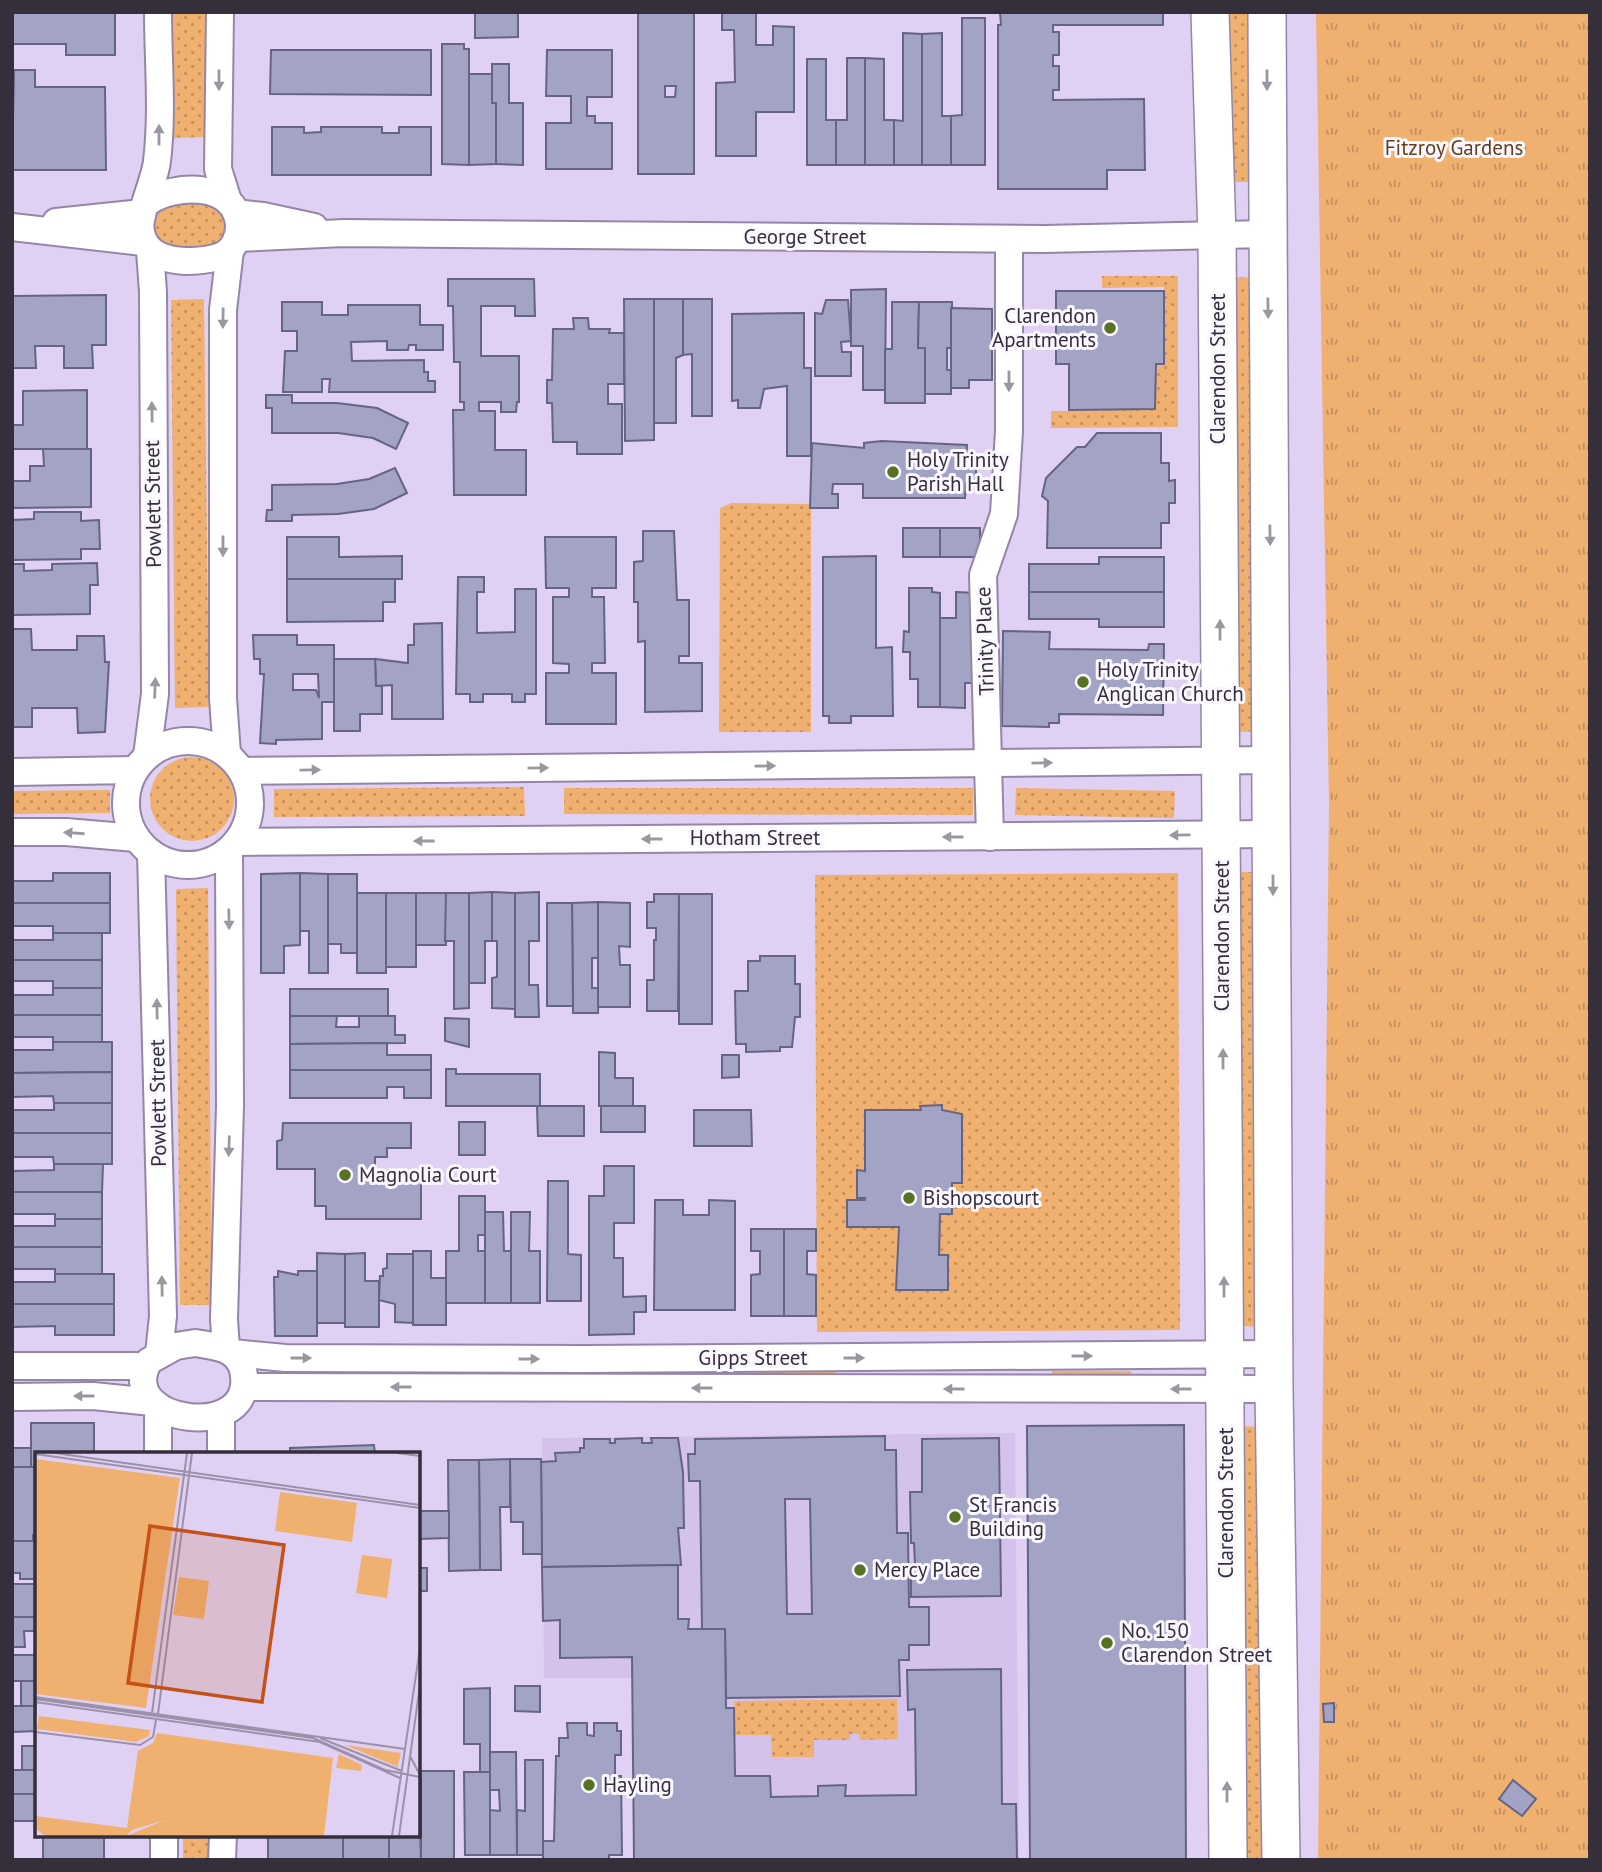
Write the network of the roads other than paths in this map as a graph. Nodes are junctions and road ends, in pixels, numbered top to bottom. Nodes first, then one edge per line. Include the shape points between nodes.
1 (158, 12) edge
2 (220, 12) edge
3 (1210, 12) edge
4 (1267, 12) edge
5 (145, 207) junction
6 (233, 226) junction
7 (12, 227) edge
8 (1267, 234) junction
9 (1217, 236) junction
10 (1009, 239) junction
11 (147, 246) junction
12 (1272, 760) junction
13 (1222, 761) junction
14 (235, 762) junction
15 (141, 763) junction
16 (988, 764) junction
17 (12, 772) edge
18 (12, 832) edge
19 (1221, 834) junction
20 (1273, 834) junction
21 (990, 837) junction
22 (144, 846) junction
23 (233, 847) junction
24 (230, 1351) junction
25 (1274, 1354) junction
26 (1144, 1356) junction
27 (1023, 1357) junction
28 (455, 1359) junction
29 (746, 1359) junction
30 (152, 1360) junction
31 (12, 1366) edge
32 (1226, 1372) junction
33 (245, 1387) junction
34 (454, 1387) junction
35 (745, 1388) junction
36 (1023, 1389) junction
37 (1144, 1389) junction
38 (1274, 1390) junction
39 (12, 1397) edge
40 (155, 1404) junction
41 (221, 1414) junction
42 (158, 1452) edge
43 (221, 1452) edge
44 (164, 1837) edge
45 (223, 1837) edge
46 (164, 1860) edge
47 (222, 1860) edge
48 (1228, 1860) edge
49 (1281, 1860) edge

5 -> 1 street via 159,145
2 -> 6 street via 218,169
3 - 9 street, Clarendon Street
4 -> 8 street
5 - 6 street via 166,192 212,192
5 - 7 street
5 - 11 street via 140,225
6 - 10 street, George Street via 263,216 344,233
6 - 11 street via 211,259 158,256
6 -> 14 street via 223,310 223,698
7 - 11 street
8 - 9 street, George Street
8 -> 12 street
9 - 10 street, George Street
13 -> 9 street, Clarendon Street
10 -> 16 street, Trinity Place via 1004,514 983,575
15 -> 11 street, Powlett Street via 155,694 153,292
12 - 13 street
12 - 20 street
16 -> 13 street
13 - 19 street, Clarendon Street
14 - 15 street via 208,744 187,741 166,745
14 -> 16 street
14 - 23 street via 249,789 251,807 247,826
15 - 17 street
15 - 22 street via 128,786 125,804 128,822
16 - 21 street, Trinity Place
22 -> 18 street via 66,832
19 - 20 street, Hotham Street
19 -> 21 street, Hotham Street
32 -> 19 street, Clarendon Street
20 -> 25 street
21 -> 23 street, Hotham Street
22 - 23 street via 170,863 190,866 211,862
30 -> 22 street, Powlett Street via 163,1302
23 -> 24 street via 224,1318
24 -> 28 street, Gipps Street via 285,1358
24 - 30 street via 195,1343 176,1346
24 - 33 street via 242,1365
25 - 32 street, Gipps Street
25 - 38 street
27 -> 26 street, Gipps Street
26 - 32 street, Gipps Street
26 - 37 street
29 -> 27 street, Gipps Street
27 - 36 street
28 -> 29 street, Gipps Street
28 - 34 street
29 - 35 street
30 - 31 street
30 - 40 street via 145,1391
32 -> 37 street, Gipps Street
32 - 38 street, Gipps Street
48 -> 32 street, Clarendon Street
34 -> 33 street, Gipps Street
33 - 41 street via 241,1399
35 -> 34 street, Gipps Street
36 -> 35 street, Gipps Street
36 - 37 street, Gipps Street
38 - 49 street
40 -> 39 street via 93,1396
40 - 41 street via 186,1416
40 - 42 street
41 - 43 street
44 - 46 street
45 - 47 street

